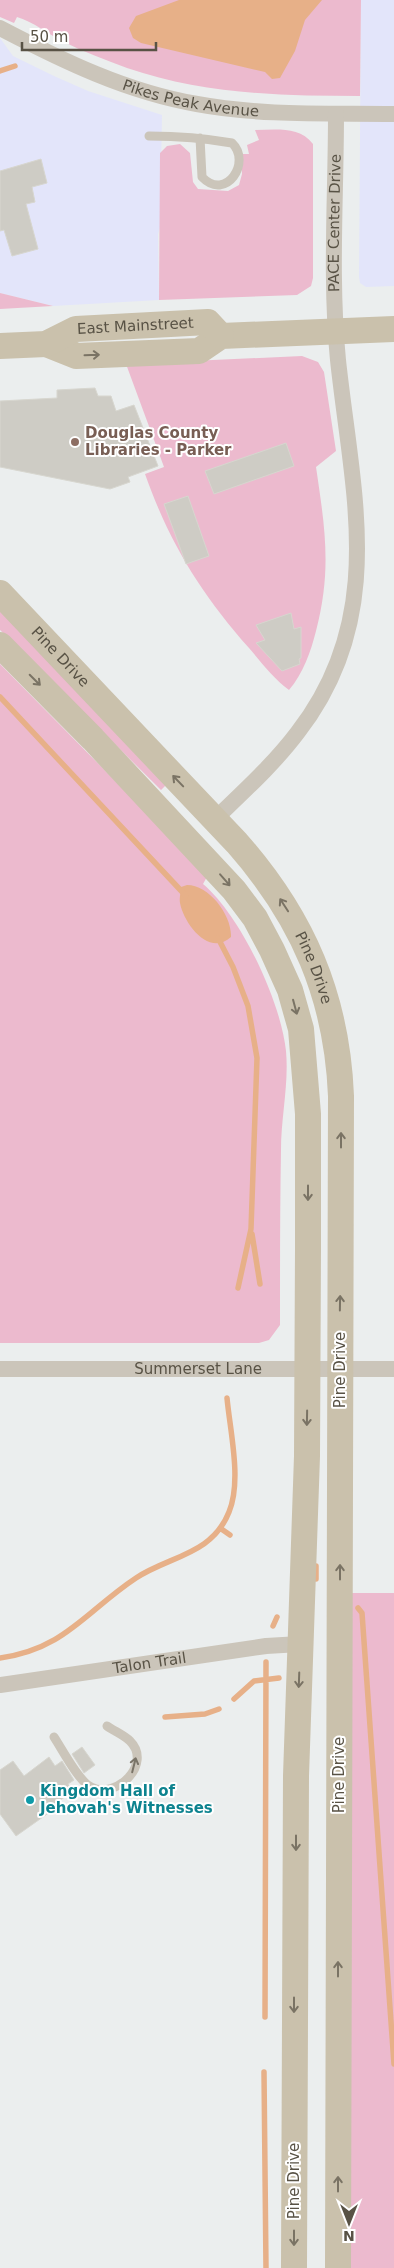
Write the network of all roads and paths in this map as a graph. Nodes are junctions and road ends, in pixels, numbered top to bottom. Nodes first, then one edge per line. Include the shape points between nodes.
1 (0, 28) edge
2 (336, 114) junction
3 (394, 114) edge
4 (149, 136) dead end
5 (200, 138) junction
6 (394, 329) edge
7 (336, 332) junction
8 (0, 346) edge
9 (0, 593) edge
10 (0, 645) edge
11 (214, 820) junction
12 (0, 1369) edge
13 (307, 1369) junction
14 (340, 1369) junction
15 (394, 1369) edge
16 (300, 1644) junction
17 (0, 1685) edge
18 (107, 1726) dead end
19 (54, 1737) dead end
20 (294, 2268) edge
21 (338, 2268) edge

1 - 2 street, Pikes Peak Avenue via 71,64 161,96 241,110
2 - 3 street, Pikes Peak Avenue
2 - 7 street, PACE Center Drive
4 - 5 lane
5 - 5 lane via 232,143 236,147 237,168 233,180 212,183 202,176
6 - 7 main road, East Mainstreet
7 - 8 main road, East Mainstreet via 221,336 208,322 76,329 46,344
7 - 11 street, PACE Center Drive via 351,454 358,556 356,594 349,627 332,678 307,719 284,749
11 -> 9 main road, Pine Drive
10 -> 13 main road, Pine Drive via 225,879 254,918 287,982 300,1029 307,1093
14 -> 11 main road, Pine Drive via 341,1096 338,1058 328,1007 314,962 292,917 251,859
12 - 13 street, Summerset Lane
13 - 14 street, Summerset Lane
13 -> 16 main road, Pine Drive
14 - 15 street, Summerset Lane
21 -> 14 main road, Pine Drive
16 - 17 street, Talon Trail via 266,1646
16 -> 20 main road, Pine Drive via 296,1785
19 -> 18 lane via 90,1788 110,1789 127,1780 133,1772 136,1756 130,1741

